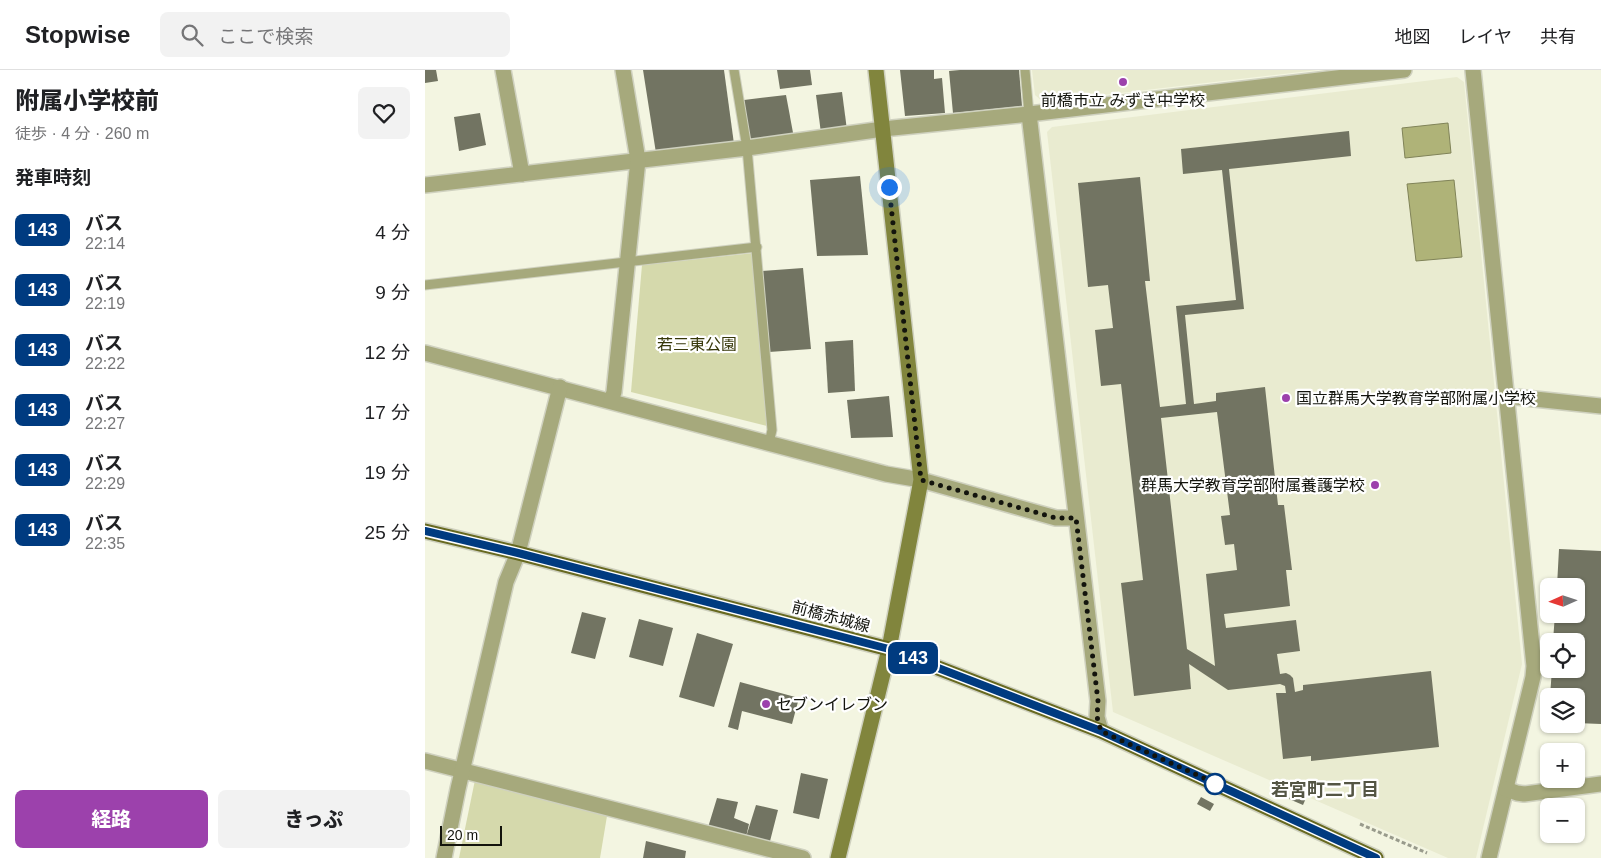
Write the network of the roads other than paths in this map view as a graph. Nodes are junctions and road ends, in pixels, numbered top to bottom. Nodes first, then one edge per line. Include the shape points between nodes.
1 (503, 70) edge
2 (623, 70) edge
3 (734, 70) edge
4 (877, 70) edge
5 (1025, 70) edge
6 (1404, 70) edge
7 (1473, 70) edge
8 (1029, 114) junction
9 (883, 129) junction
10 (747, 148) junction
11 (638, 160) junction
12 (521, 174) junction
13 (425, 185) edge
14 (757, 247) junction
15 (627, 262) junction
16 (425, 285) edge
17 (425, 353) edge
18 (561, 388) junction
19 (1507, 397) junction
20 (611, 401) junction
21 (1601, 406) edge
22 (769, 443) junction
23 (921, 480) junction
24 (1076, 518) junction
25 (425, 531) edge
26 (518, 553) junction
27 (889, 649) junction
28 (1101, 731) junction
29 (425, 761) edge
30 (463, 771) junction
31 (1601, 784) edge
32 (1506, 789) junction
33 (444, 858) edge
34 (803, 858) edge
35 (838, 858) edge
36 (1376, 858) edge
37 (1489, 858) edge

1 - 12 street
2 - 11 street
3 - 10 lane
4 - 9 street
5 - 8 lane
6 - 8 street
7 - 19 street
8 - 9 street
8 - 24 street
9 - 10 street
9 - 23 street
10 - 11 street
10 - 14 lane
11 - 12 street
11 - 15 street
12 - 13 street
14 - 15 lane
14 - 22 lane via 772,430
15 - 16 lane
15 - 20 street
17 - 18 street
18 - 20 street
18 - 26 street
19 - 21 street
19 - 32 street via 1534,666
20 - 22 street
22 - 23 street
23 - 24 street via 1056,518
23 - 27 street
24 - 28 street
25 - 26 main road, 前橋赤城線
26 - 27 main road, 前橋赤城線
26 - 30 street via 506,582
27 - 28 main road, 前橋赤城線
27 - 35 street
28 - 36 main road, 前橋赤城線
29 - 30 street
30 - 33 street
30 - 34 street
31 - 32 street via 1524,794
32 - 37 street

